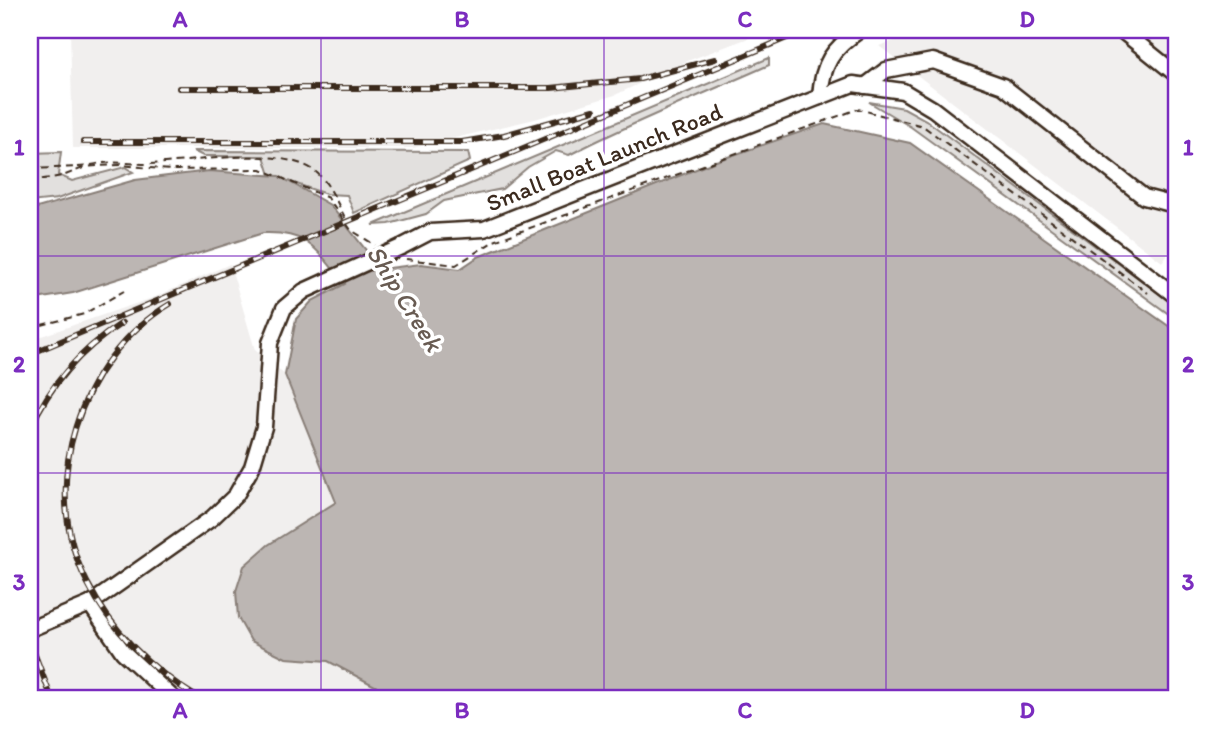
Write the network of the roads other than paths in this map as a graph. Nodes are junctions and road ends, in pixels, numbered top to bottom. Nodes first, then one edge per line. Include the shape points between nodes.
1 (860, 30) edge
2 (1121, 30) edge
3 (1177, 75) edge
4 (866, 86) junction
5 (820, 97) junction
6 (1177, 199) edge
7 (1172, 302) edge
8 (90, 604) junction
9 (30, 629) edge
10 (174, 699) edge

1 - 5 street via 822,69
2 - 3 street
4 - 5 street, Small Boat Launch Road via 853,84
4 - 6 street via 886,70 933,61 957,69 1003,86 1144,197 1167,203
4 - 7 street, Small Boat Launch Road via 903,91 933,109
5 - 8 street, Small Boat Launch Road, bridge via 484,229 430,232 401,252 304,291 284,307 270,343 264,426 252,467 236,495 212,518
8 - 9 street, Small Boat Launch Road
8 - 10 street via 123,652

